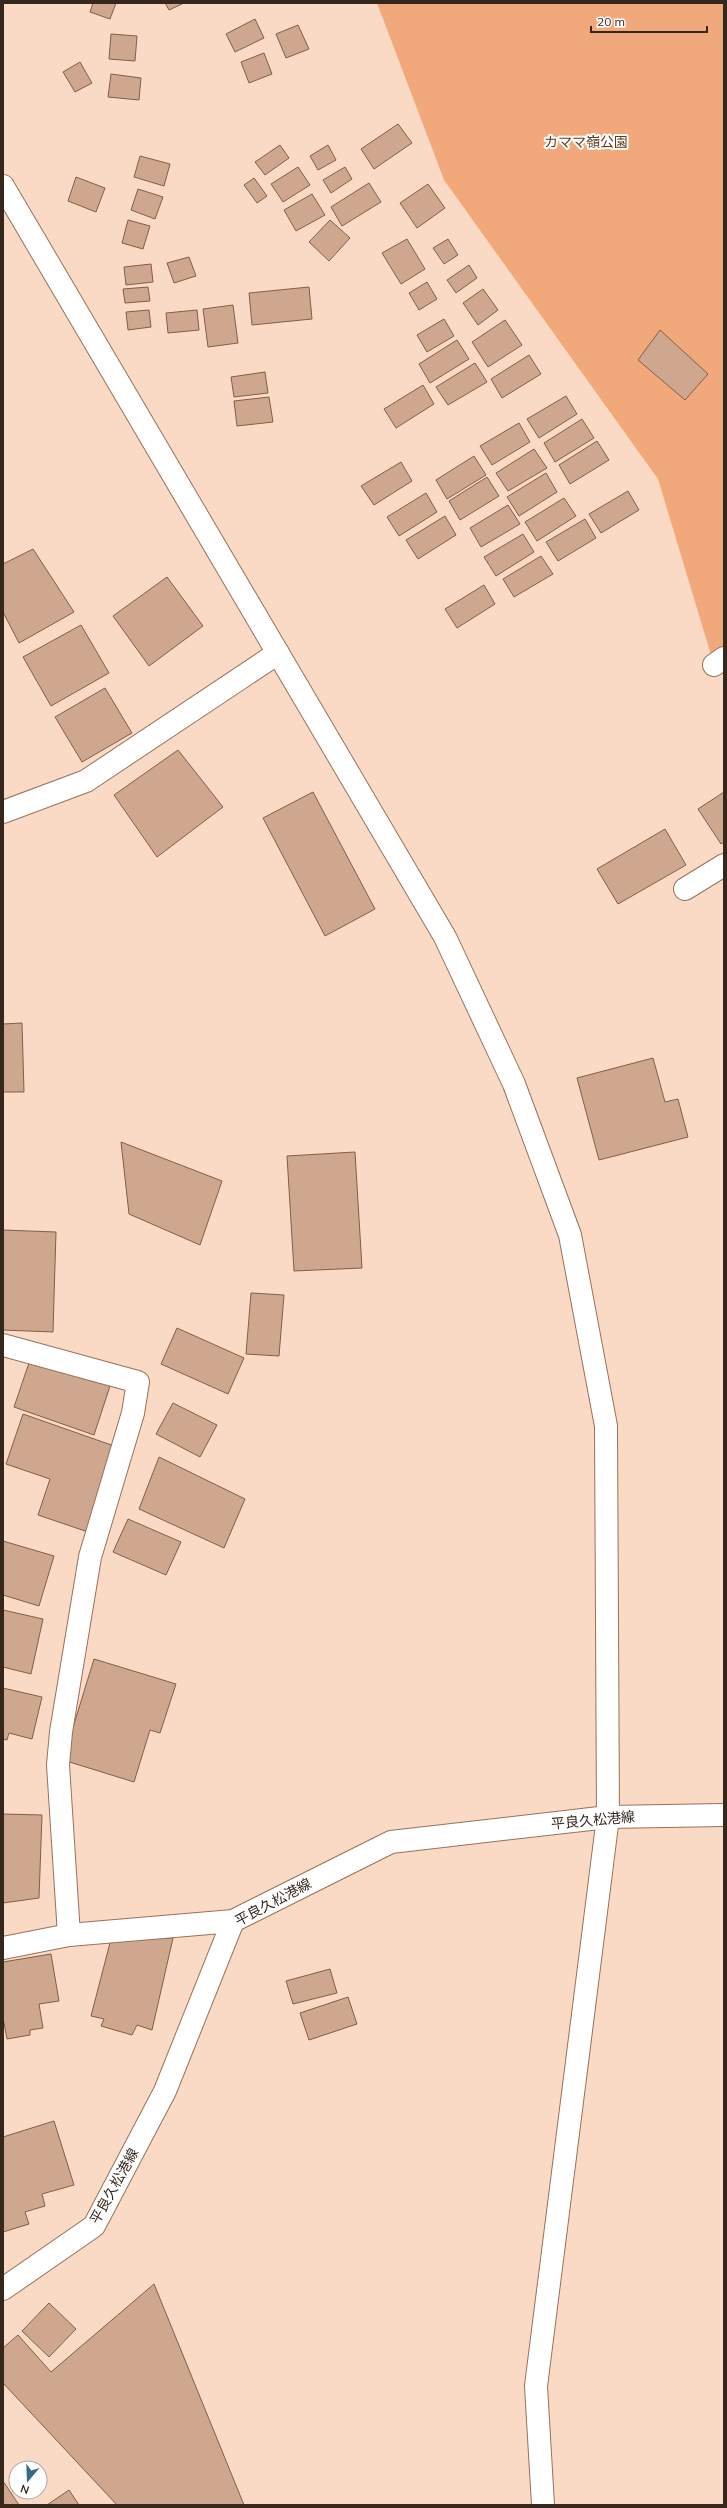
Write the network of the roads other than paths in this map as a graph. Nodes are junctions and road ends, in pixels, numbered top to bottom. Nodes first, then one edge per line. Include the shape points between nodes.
1 (3, 186) edge
2 (278, 653) junction
3 (3, 812) edge
4 (724, 865) edge
5 (685, 889) dead end
6 (3, 1345) edge
7 (724, 1815) edge
8 (608, 1817) junction
9 (233, 1921) junction
10 (69, 1935) junction
11 (3, 1948) edge
12 (3, 2289) edge
13 (543, 2505) edge

1 - 2 street
2 - 3 street via 86,781
2 - 8 street via 445,937 514,1084 570,1234 606,1426
4 - 5 street
6 - 10 street via 138,1382 133,1414 90,1556 61,1732 58,1765
7 - 8 street, 平良久松港線
8 - 9 street, 平良久松港線 via 391,1842
8 - 13 street via 536,2386
9 - 10 street
9 - 12 street, 平良久松港線 via 165,2091 94,2226
10 - 11 street

